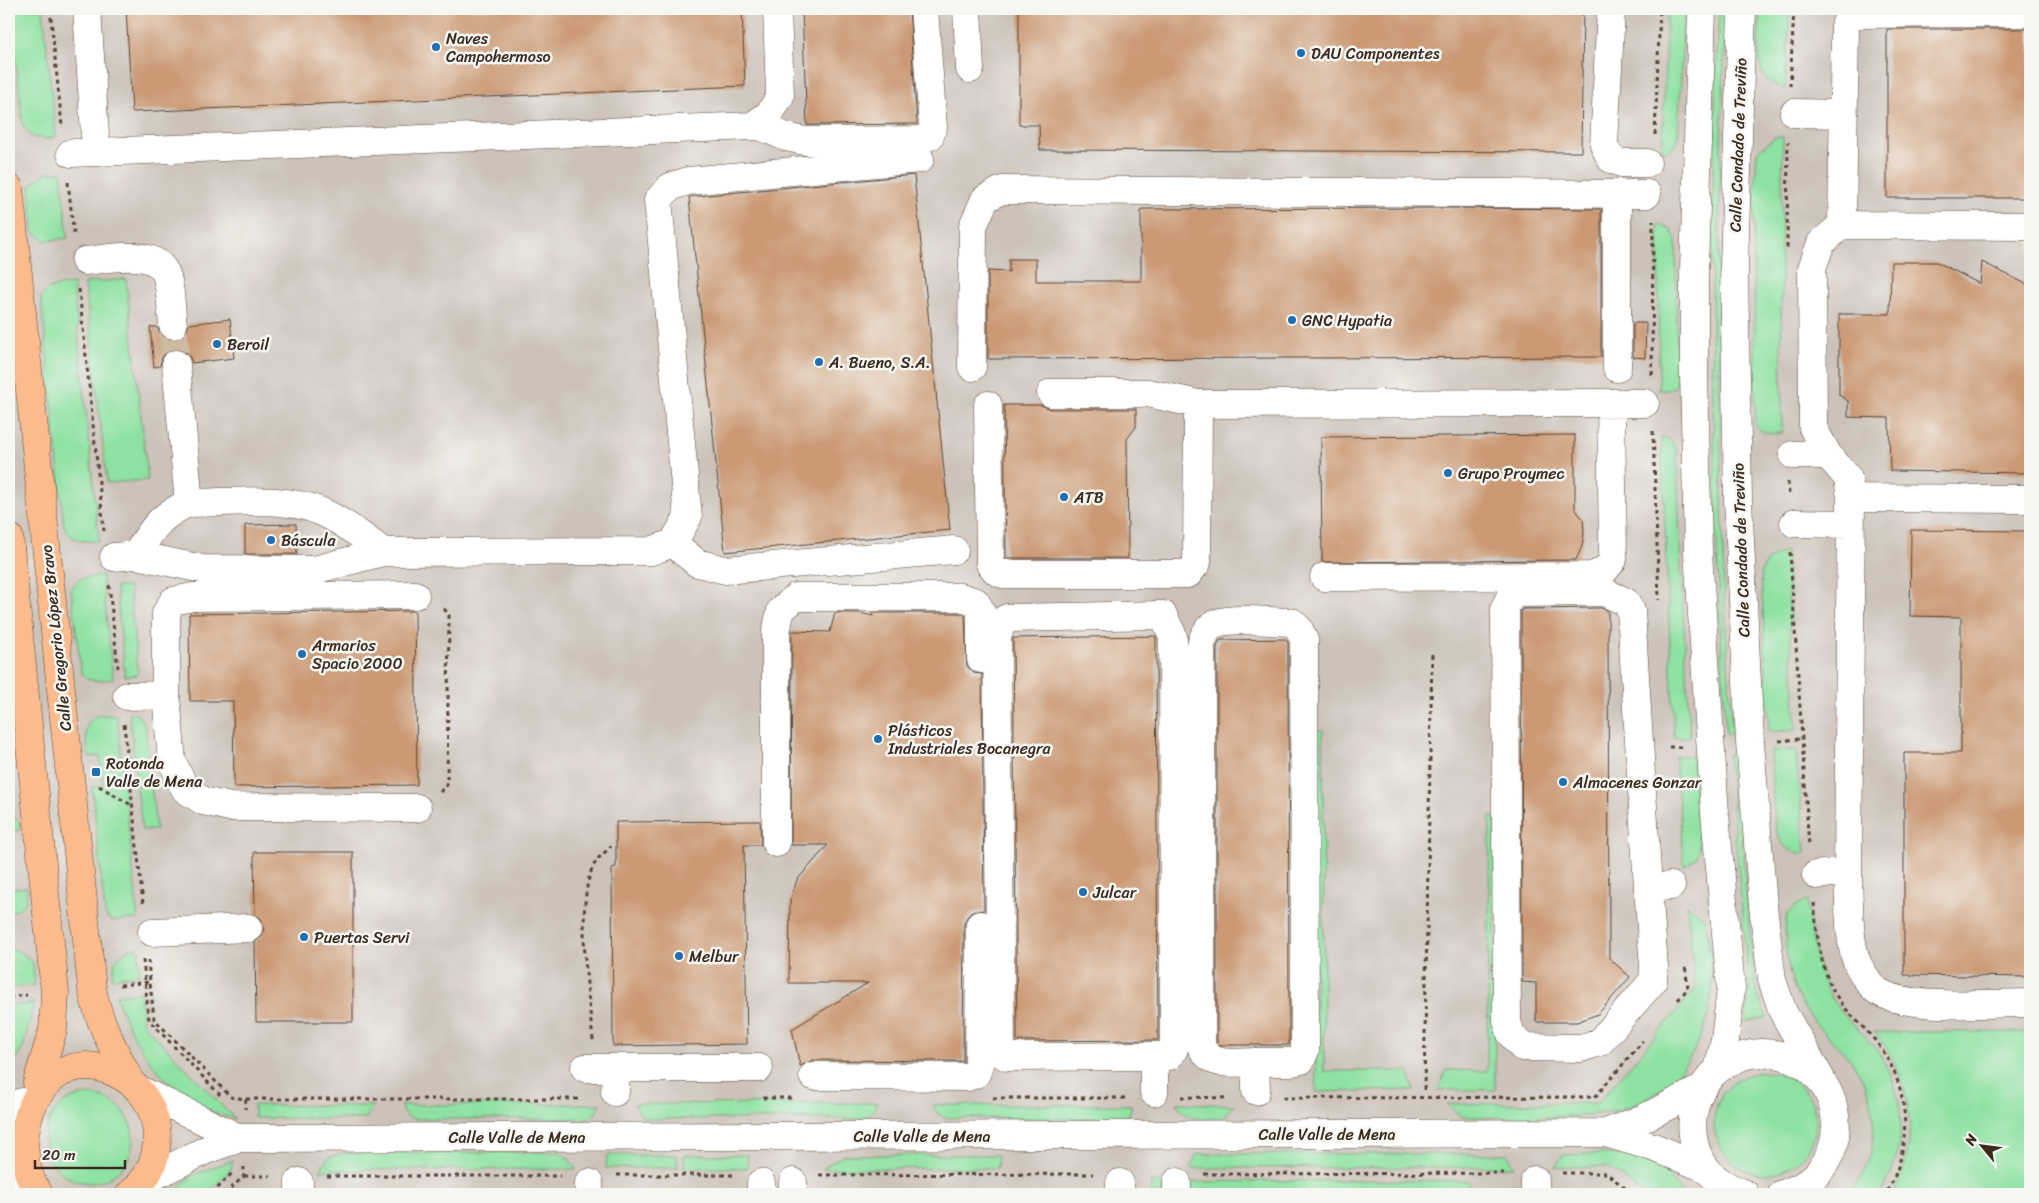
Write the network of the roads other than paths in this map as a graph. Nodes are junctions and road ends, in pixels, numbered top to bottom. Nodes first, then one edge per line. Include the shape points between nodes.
1 (88, 9) edge
2 (777, 9) edge
3 (924, 9) edge
4 (967, 9) edge
5 (1610, 9) edge
6 (1702, 9) edge
7 (1742, 9) edge
8 (2030, 13) edge
9 (970, 70) dead end
10 (1792, 103) road end
11 (1844, 114) junction
12 (755, 124) junction
13 (1651, 153) road end
14 (920, 159) dead end
15 (9, 188) edge
16 (1617, 193) junction
17 (1650, 203) road end
18 (1842, 225) junction
19 (2030, 226) edge
20 (79, 262) road end
21 (173, 325) tunnel mouth
22 (176, 364) tunnel mouth
23 (972, 367) dead end
24 (1617, 368) dead end
25 (1051, 393) dead end
26 (1611, 403) junction
27 (1650, 403) road end
28 (1198, 404) junction
29 (988, 405) dead end
30 (1828, 455) junction
31 (1791, 465) road end
32 (2030, 499) edge
33 (189, 503) junction
34 (1850, 511) junction
35 (1791, 525) road end
36 (9, 537) edge
37 (673, 543) junction
38 (954, 550) dead end
39 (383, 552) junction
40 (1324, 577) dead end
41 (415, 595) road end
42 (166, 695) junction
43 (123, 696) road end
44 (417, 808) road end
45 (776, 843) dead end
46 (1848, 871) junction
47 (1813, 875) road end
48 (1659, 887) joint
49 (248, 928) dead end
50 (148, 934) road end
51 (2030, 1003) edge
52 (1154, 1056) junction
53 (1255, 1062) junction
54 (759, 1068) dead end
55 (603, 1074) road end
56 (813, 1076) dead end
57 (1709, 1079) junction
58 (1821, 1079) junction
59 (135, 1086) junction
60 (1256, 1091) dead end
61 (1154, 1092) dead end
62 (23, 1097) edge
63 (1606, 1133) junction
64 (242, 1138) junction
65 (1828, 1160) junction
66 (1705, 1168) junction
67 (9, 1172) edge
68 (135, 1191) edge
69 (37, 1192) edge
70 (1735, 1192) edge
71 (1782, 1194) edge
72 (1821, 1194) edge

1 - 12 street via 74,153
2 - 12 street via 780,96 770,113
3 - 12 street via 933,127 930,136 920,140 805,141
4 - 9 street
5 - 13 street via 1604,145 1611,159 1622,162
6 - 57 street via 1694,271 1698,552 1715,814 1731,988 1725,1040
7 - 58 street, Calle Condado de Treviño via 1734,267 1738,500 1762,906 1772,980 1783,1012
8 - 11 street via 1851,14 1846,24
10 - 11 street
11 - 18 street
14 - 37 street via 688,181 670,187 658,200 688,517
15 - 59 main road, Calle Gregorio López Bravo via 92,988 103,1026
16 - 17 street
16 - 23 street via 1002,190 985,199 973,226
16 - 24 street
18 - 19 street
18 - 30 street via 1821,243 1812,268 1813,428
20 - 21 street via 126,256 150,259 161,265 166,273
22 - 33 street
25 - 28 street via 1148,393
26 - 27 street
26 - 28 street
26 - 40 street via 1613,560 1604,571 1591,576
28 - 29 street via 1197,563 1188,574 1002,574 996,571 990,564
30 - 31 street
30 - 34 street via 1848,478
32 - 34 street
33 - 39 street via 288,502 321,511
33 - 39 street via 156,523 116,556 202,569 314,570
34 - 35 street
34 - 46 street
36 - 62 main road via 55,992 53,1030
37 - 38 street via 697,563 725,570
37 - 39 street via 651,551
41 - 42 street via 193,597 173,601 166,613
42 - 43 street
42 - 44 street via 172,761 185,789 204,802 230,808
45 - 56 street via 776,632 781,610 796,598 961,597 976,602 981,611 979,1066 976,1074 968,1077 905,1084
46 - 47 street
46 - 51 street via 1849,916 1856,962 1875,989 1896,999 1929,1003
48 - 48 street via 1631,611 1626,602 1604,592 1517,593 1505,607 1506,1021 1511,1034 1522,1047 1580,1048 1600,1042 1653,981
49 - 50 street
52 - 52 street via 1168,1056 1174,1049 1173,636 1162,615 1007,618 1002,621 997,638 1001,1053 1007,1057
52 - 61 street
53 - 53 street via 1292,1062 1301,1060 1306,1051 1304,640 1292,622 1223,621 1212,625 1201,645 1201,1046 1215,1062
53 - 60 street
54 - 55 street
57 - 58 street, Calle Valle de Mena via 1737,1057 1760,1052 1782,1054 1804,1063
57 - 63 street, Calle Valle de Mena via 1644,1118
57 - 66 street via 1694,1108 1692,1129 1696,1149
58 - 65 street, Calle Condado de Treviño via 1837,1118 1835,1140
59 - 62 main road via 108,1069 83,1065 59,1070
59 - 64 street, Calle Valle de Mena
59 - 68 main road, Calle Gregorio López Bravo via 150,1105 157,1136 152,1166
62 - 69 main road via 13,1124 14,1155 22,1174
63 - 64 street, Calle Valle de Mena
63 - 66 street, Calle Valle de Mena via 1656,1148
64 - 68 street, Calle Valle de Mena via 206,1150
65 - 71 street via 1814,1178 1794,1191
65 - 72 street
66 - 70 street
67 - 69 street

